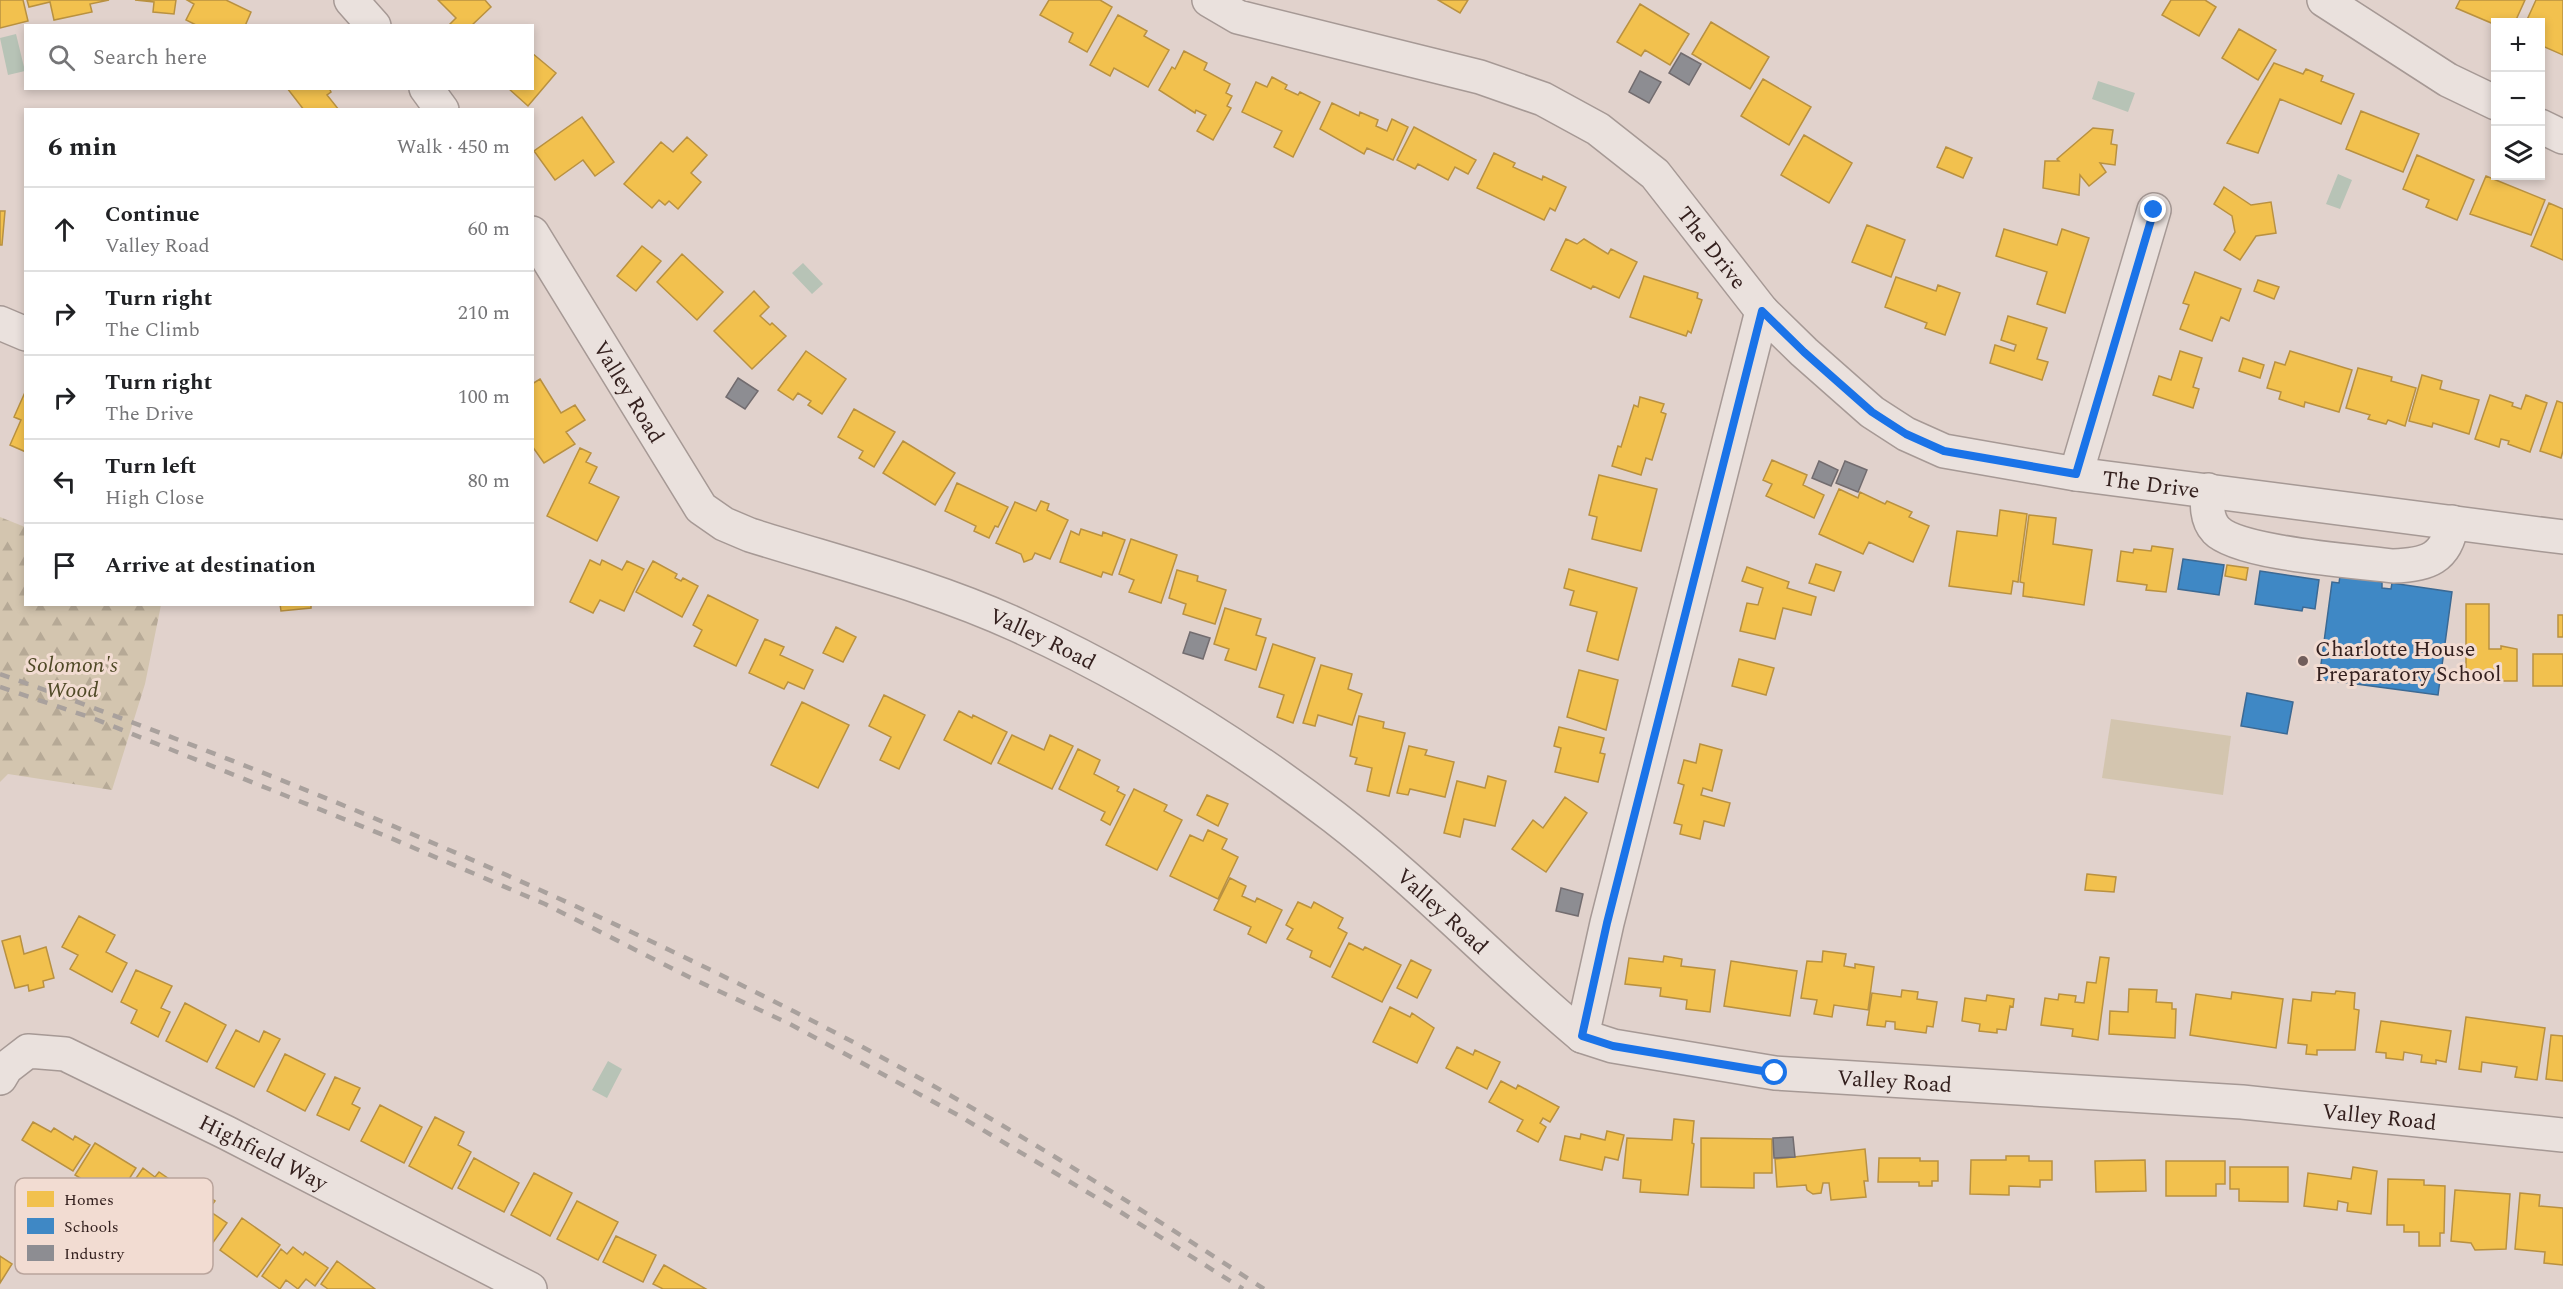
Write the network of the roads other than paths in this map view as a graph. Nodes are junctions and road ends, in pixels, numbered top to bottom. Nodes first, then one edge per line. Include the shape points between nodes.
1 (351, 0) edge
2 (1209, 0) edge
3 (2324, 0) edge
4 (372, 24) edge
5 (427, 90) edge
6 (2491, 101) edge
7 (441, 108) edge
8 (2545, 128) edge
9 (2563, 137) edge
10 (2154, 210) dead end
11 (534, 235) edge
12 (1762, 311) junction
13 (0, 323) edge
14 (24, 333) edge
15 (2076, 474) junction
16 (2208, 490) junction
17 (2452, 522) junction
18 (2563, 537) edge
19 (1582, 1036) junction
20 (0, 1078) edge
21 (2563, 1135) edge
22 (530, 1289) edge

1 - 4 street
2 - 12 street, The Drive via 1238,17 1480,76 1543,99 1598,129 1655,174
3 - 6 street via 2448,80
5 - 7 street
8 - 9 street
10 - 15 street
11 - 19 street, Valley Road via 701,508 750,535 937,593 1017,625 1122,677 1254,758 1335,818
12 - 15 street, The Drive via 1872,412 1906,434 1944,451
12 - 19 street
13 - 14 street
15 - 16 street, The Drive
16 - 17 street, The Drive
16 - 17 street via 2210,521 2226,539 2254,547 2393,567 2432,559 2445,549
17 - 18 street, The Drive
19 - 21 street, Valley Road via 1623,1048 1775,1073 2242,1102
20 - 22 street, Highfield Way via 6,1068 28,1051 65,1054

